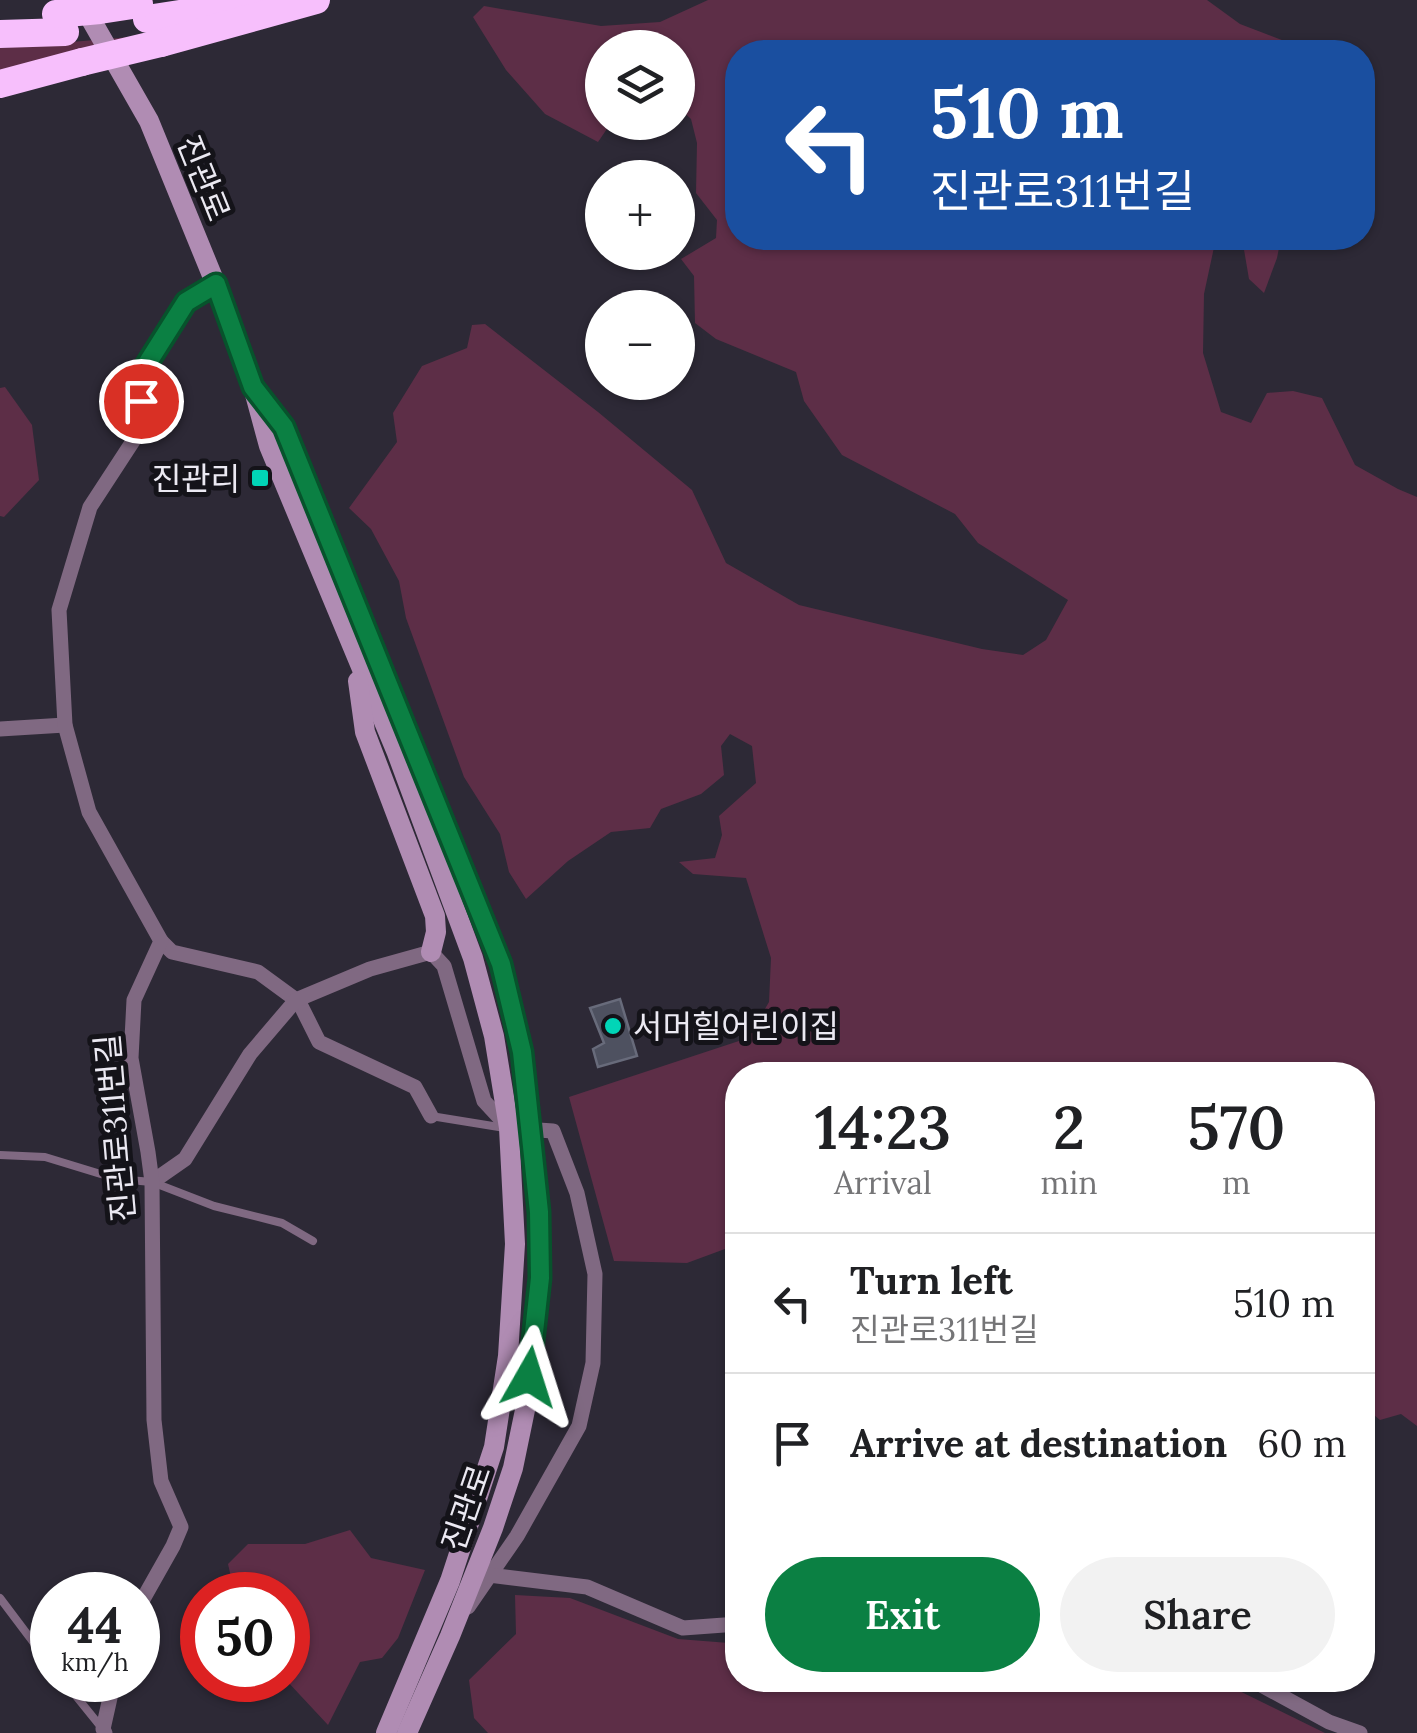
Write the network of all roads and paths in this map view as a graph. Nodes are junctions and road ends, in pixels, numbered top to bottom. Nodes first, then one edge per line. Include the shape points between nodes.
1 (169, 0) edge
2 (269, 0) edge
3 (316, 0) edge
4 (67, 15) edge
5 (0, 16) edge
6 (149, 22) junction
7 (0, 34) edge
8 (0, 84) edge
9 (216, 284) junction
10 (253, 387) junction
11 (355, 654) junction
12 (65, 725) junction
13 (0, 728) edge
14 (161, 940) junction
15 (431, 952) junction
16 (296, 1000) junction
17 (431, 1116) joint
18 (509, 1128) junction
19 (531, 1130) junction
20 (0, 1155) edge
21 (152, 1182) junction
22 (314, 1241) dead end
23 (158, 1572) edge
24 (489, 1576) junction
25 (0, 1598) edge
26 (725, 1625) edge
27 (450, 1636) junction
28 (30, 1638) edge
29 (1274, 1692) edge
30 (81, 1702) edge
31 (110, 1702) edge
32 (391, 1729) edge
33 (104, 1731) edge
34 (1360, 1733) edge

1 - 6 highway
2 - 6 highway
3 - 6 highway
4 - 5 highway
4 - 6 highway, bridge via 100,10
4 - 7 highway
4 - 9 main road, 진관로 via 149,121
6 - 8 highway, bridge via 82,62
9 - 10 main road, 진관로
9 - 12 street via 186,302 145,367 136,435 90,507 59,610
10 - 11 main road, 진관로 via 269,446
10 - 19 main road, 진관로 via 284,427 501,964 522,1052
11 - 15 main road via 365,732 435,916
11 - 18 main road, 진관로 via 474,958
12 - 13 street
12 - 14 street via 89,812
14 - 16 street via 172,952 258,972
14 - 21 street, 진관로311번길 via 134,1000 131,1058
15 - 16 street via 370,968
15 - 18 street via 444,966 484,1100
16 - 17 street via 319,1042 414,1086
16 - 21 street via 250,1054 185,1160
17 - 18 lane
18 - 19 street
18 - 32 main road, 진관로 via 516,1244 494,1447
19 - 24 street via 554,1132 577,1193 595,1274 593,1363 580,1426
19 - 27 main road, 진관로 via 540,1278 525,1410 493,1528
20 - 21 lane
21 - 22 lane via 282,1223
21 - 23 street, 진관로311번길 via 154,1420 161,1480 181,1527
24 - 26 street via 587,1587 683,1628
24 - 27 street
25 - 28 lane
27 - 32 main road, 진관로
29 - 34 street
30 - 33 lane
31 - 33 street

